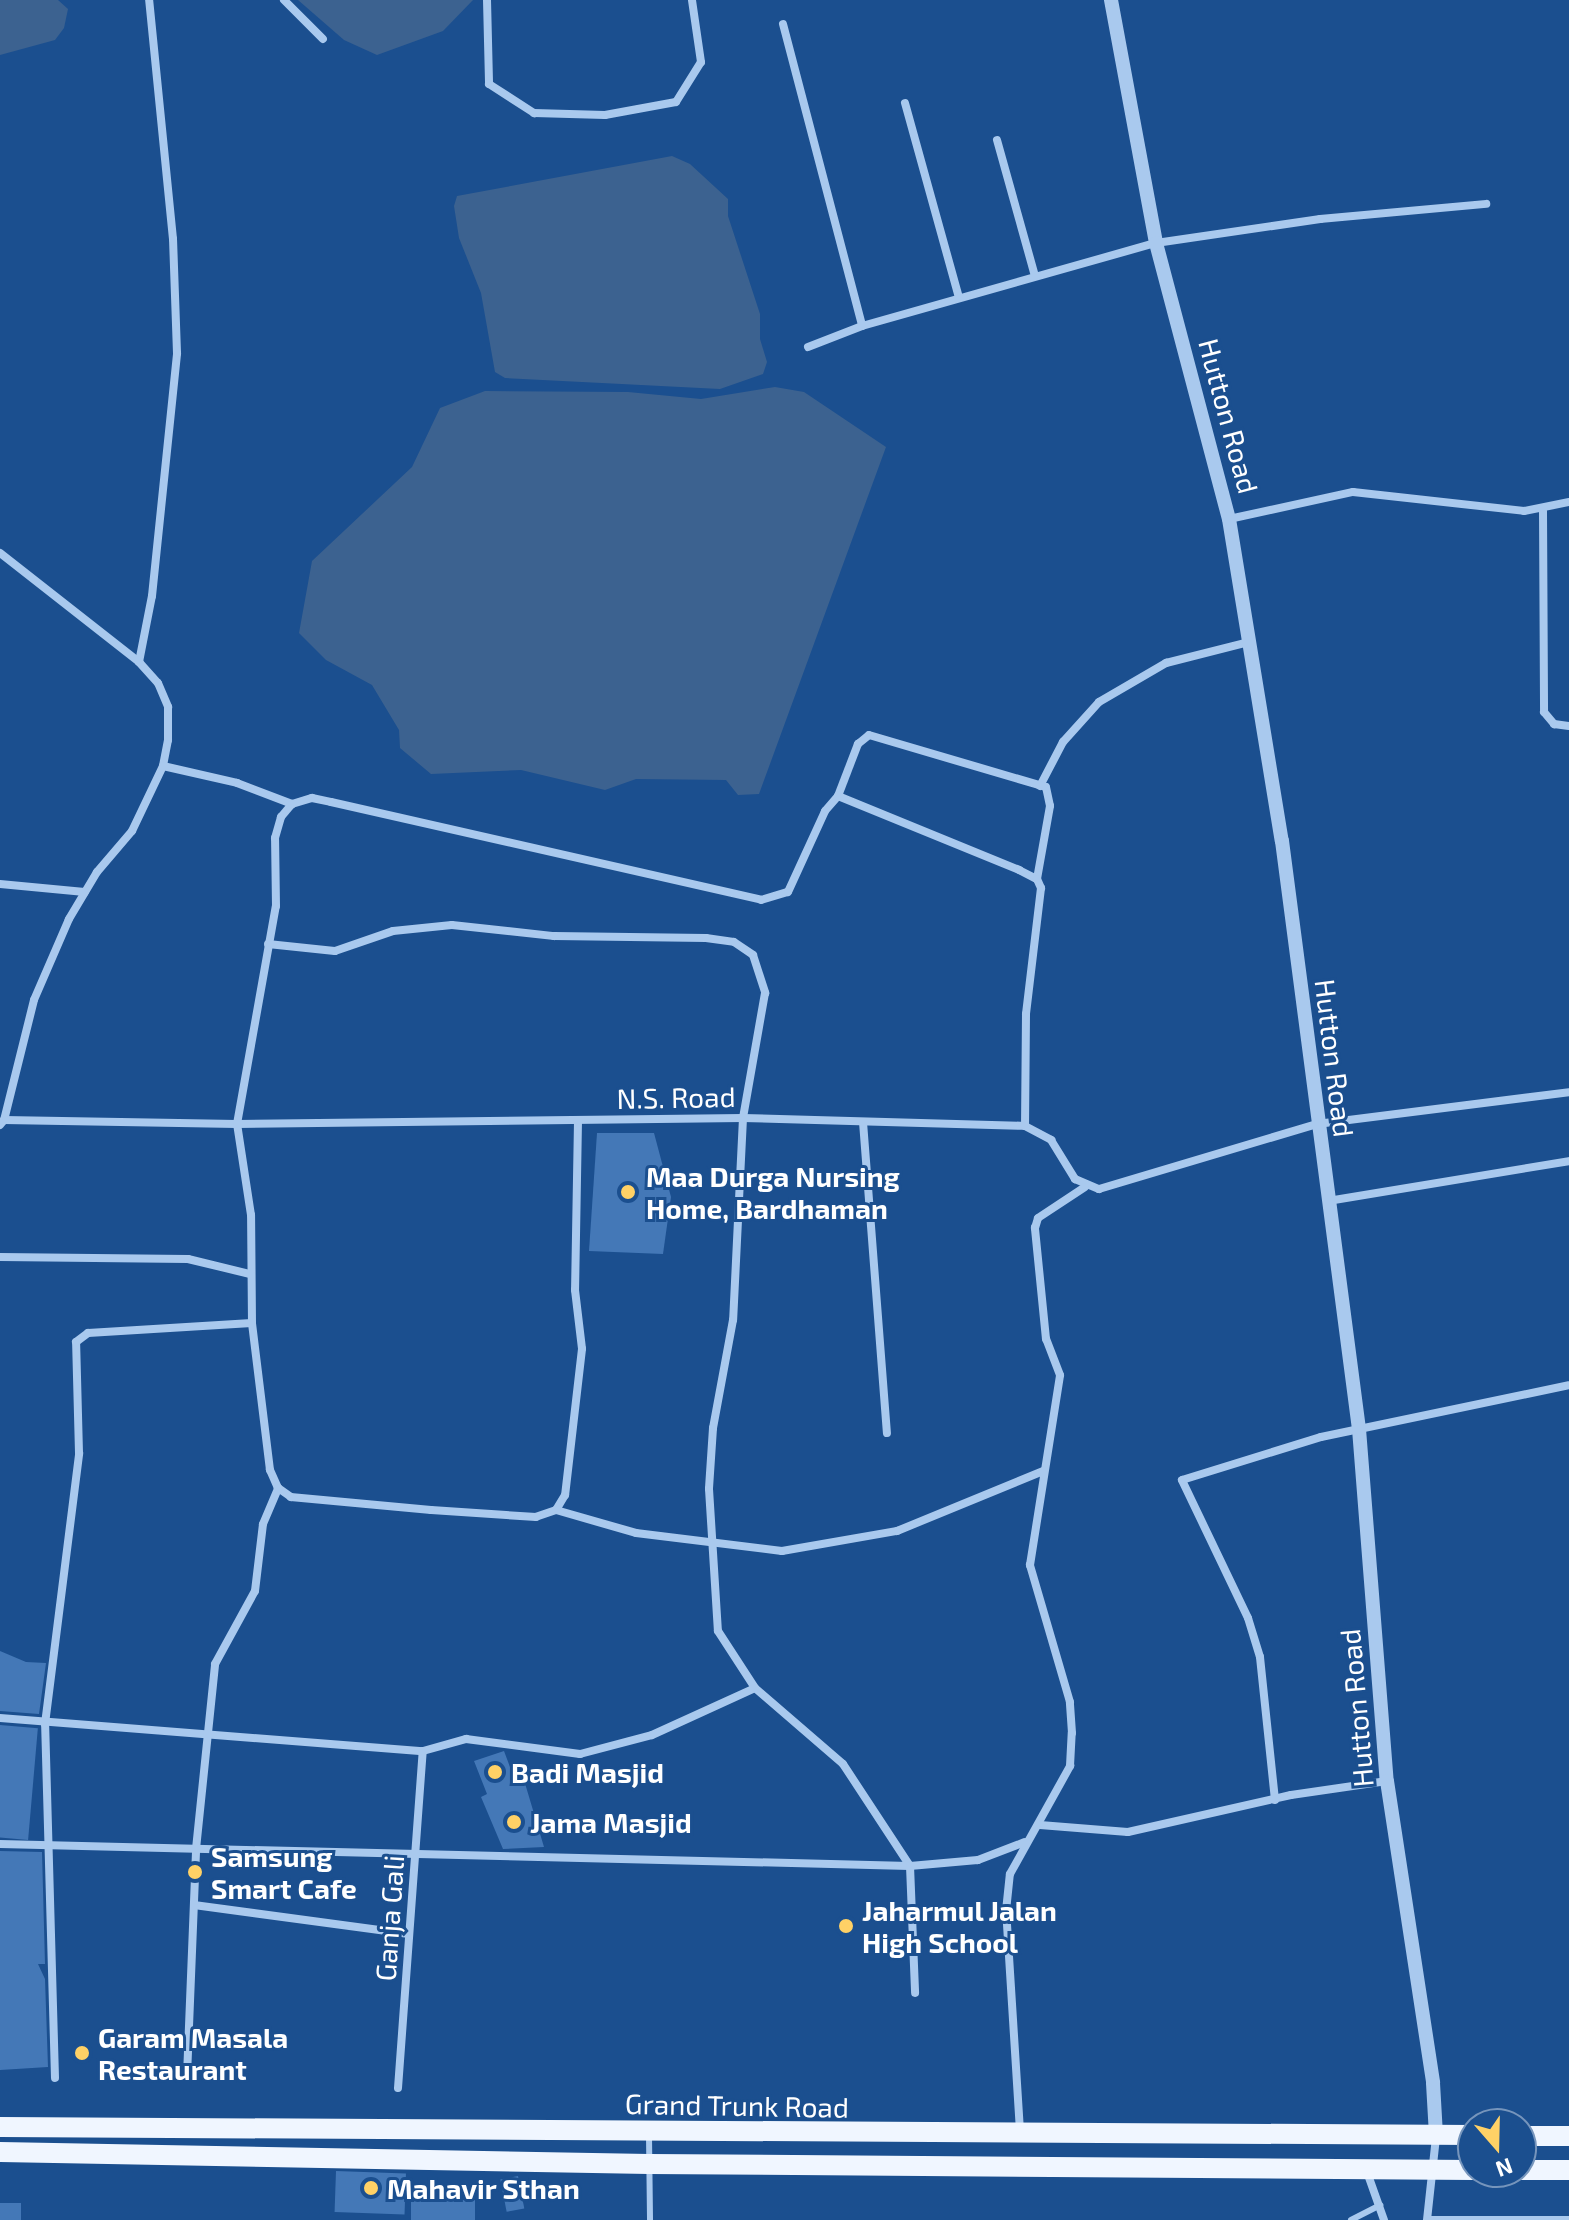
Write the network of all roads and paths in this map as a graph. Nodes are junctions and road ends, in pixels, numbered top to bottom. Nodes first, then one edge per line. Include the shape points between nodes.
1 (149, 0) edge
2 (284, 0) edge
3 (487, 0) edge
4 (692, 0) edge
5 (1111, 0) edge
6 (783, 24) dead end
7 (323, 39) dead end
8 (905, 103) dead end
9 (997, 140) dead end
10 (1486, 204) dead end
11 (1156, 243) junction
12 (1035, 276) junction
13 (959, 298) junction
14 (862, 326) junction
15 (808, 347) dead end
16 (1569, 502) edge
17 (1543, 511) junction
18 (1229, 519) junction
19 (0, 553) edge
20 (1249, 642) junction
21 (139, 662) junction
22 (1569, 726) edge
23 (163, 766) junction
24 (1040, 786) junction
25 (838, 796) junction
26 (292, 804) junction
27 (1037, 879) junction
28 (0, 884) edge
29 (85, 892) junction
30 (268, 944) junction
31 (1569, 1092) edge
32 (743, 1118) junction
33 (578, 1121) junction
34 (2, 1122) edge
35 (863, 1122) junction
36 (237, 1124) junction
37 (1317, 1124) junction
38 (1025, 1126) junction
39 (1569, 1161) edge
40 (1085, 1187) junction
41 (1328, 1201) junction
42 (0, 1257) edge
43 (250, 1274) junction
44 (252, 1323) junction
45 (1569, 1385) edge
46 (1359, 1429) junction
47 (887, 1433) dead end
48 (1043, 1471) junction
49 (278, 1488) junction
50 (556, 1510) junction
51 (710, 1539) junction
52 (755, 1688) junction
53 (0, 1718) edge
54 (45, 1724) junction
55 (212, 1737) junction
56 (423, 1751) junction
57 (1387, 1781) junction
58 (1275, 1800) junction
59 (1040, 1825) junction
60 (1025, 1842) junction
61 (0, 1844) edge
62 (49, 1845) junction
63 (196, 1849) junction
64 (416, 1855) junction
65 (910, 1866) junction
66 (194, 1905) junction
67 (409, 1934) junction
68 (915, 1993) dead end
69 (187, 2076) dead end
70 (55, 2078) dead end
71 (398, 2088) dead end
72 (0, 2127) edge
73 (649, 2132) junction
74 (1020, 2135) junction
75 (1436, 2135) junction
76 (1457, 2135) edge
77 (1537, 2136) edge
78 (1569, 2136) edge
79 (0, 2152) edge
80 (649, 2164) junction
81 (1366, 2169) junction
82 (1431, 2169) junction
83 (1457, 2170) edge
84 (1537, 2170) edge
85 (1569, 2170) edge
86 (1380, 2205) junction
87 (1427, 2219) edge
88 (1569, 2219) edge
89 (650, 2220) edge
90 (1351, 2220) edge
91 (1384, 2220) edge

1 - 21 street via 173,239 177,353 152,596
2 - 7 street
3 - 4 street via 489,84 534,113 605,115 676,102 701,62
5 - 11 street, Hutton Road
6 - 14 street
8 - 13 street
9 - 12 street
10 - 11 street via 1320,219
11 - 12 street
11 - 18 street, Hutton Road
12 - 13 street
13 - 14 street
14 - 15 street
16 - 17 street
17 - 18 street via 1353,492
17 - 22 street via 1544,712 1554,724
18 - 20 street, Hutton Road
19 - 21 street
20 - 24 street via 1166,663 1099,702 1063,742
20 - 37 street, Hutton Road via 1282,841
21 - 23 street via 158,683 168,707
23 - 26 street via 237,783
23 - 29 street via 132,831
24 - 25 street via 869,735 858,744
24 - 27 street via 1051,794
25 - 26 street via 825,811 788,892 761,900 312,798
25 - 27 street
26 - 30 street via 281,817 275,838 276,906
27 - 38 street via 1041,888 1026,1014
28 - 29 street
29 - 34 street via 34,1000
30 - 32 street via 335,951 393,931 438,925 554,936 734,942 761,968 765,993
30 - 36 street
31 - 37 street
32 - 33 street, N.S. Road
32 - 35 street, N.S. Road
32 - 51 street via 733,1320 713,1428
33 - 36 street, N.S. Road
33 - 50 street via 575,1290 582,1349 565,1495
34 - 36 street, N.S. Road
35 - 38 street, N.S. Road
35 - 47 street
36 - 43 street via 251,1215
37 - 40 street via 1113,1188
37 - 41 street, Hutton Road
38 - 40 street via 1051,1140
39 - 41 street
40 - 48 street via 1038,1218 1035,1228 1046,1339 1060,1375 1057,1415
41 - 46 street, Hutton Road
42 - 43 street via 188,1259
43 - 44 street
44 - 49 street via 270,1470
44 - 54 street via 80,1334 79,1453
45 - 46 street
46 - 57 street, Hutton Road
46 - 58 street via 1182,1480 1248,1618 1260,1657
48 - 51 street via 897,1531 782,1551
48 - 59 street via 1030,1565 1070,1702 1072,1733 1070,1766
49 - 50 street via 291,1497 431,1510 536,1517
49 - 55 street via 263,1524 255,1591 215,1664
50 - 51 street via 636,1533
51 - 52 street via 718,1631
52 - 56 street via 611,1749 554,1753 466,1739
52 - 65 street via 843,1764
53 - 54 street
54 - 55 street
54 - 62 street
55 - 56 street
55 - 63 street
56 - 64 street, Ganja Gali
57 - 58 street
57 - 75 street, Hutton Road via 1433,2083
58 - 59 street via 1128,1832
59 - 60 street
60 - 65 street via 978,1860
60 - 74 street via 1010,1874 1006,1911
61 - 62 street
62 - 63 street
62 - 70 street
63 - 64 street
63 - 66 street
64 - 65 street
64 - 67 street, Ganja Gali
65 - 68 street
66 - 67 street
66 - 69 street
67 - 71 street, Ganja Gali
72 - 73 main road, Grand Trunk Road
73 - 74 main road, Grand Trunk Road
73 - 80 lane
74 - 75 main road, Grand Trunk Road
75 - 76 main road, Grand Trunk Road
75 - 82 street
77 - 78 main road
79 - 80 main road
80 - 81 main road
80 - 89 lane
81 - 82 main road
81 - 86 street
82 - 83 main road
82 - 87 street
84 - 85 main road
86 - 90 lane
86 - 91 street
87 - 88 lane

